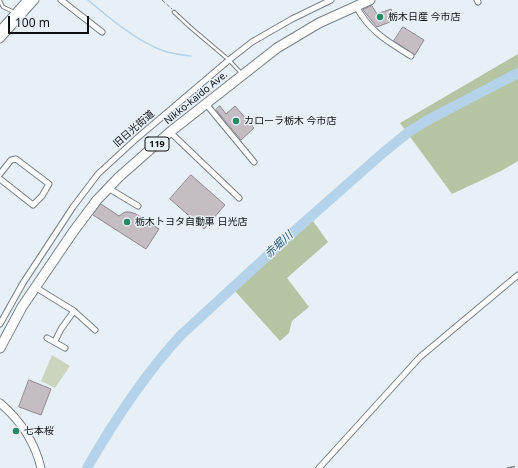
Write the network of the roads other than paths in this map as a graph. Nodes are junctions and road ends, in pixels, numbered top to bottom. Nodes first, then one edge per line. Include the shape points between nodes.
1 (0, 0) edge
2 (27, 0) edge
3 (35, 0) edge
4 (61, 0) edge
5 (331, 0) edge
6 (370, 0) edge
7 (356, 6) junction
8 (174, 12) road end
9 (15, 13) junction
10 (0, 30) edge
11 (102, 32) dead end
12 (0, 39) edge
13 (411, 56) dead end
14 (228, 60) junction
15 (242, 75) junction
16 (206, 104) junction
17 (170, 132) junction
18 (254, 162) dead end
19 (0, 174) edge
20 (0, 179) edge
21 (108, 187) junction
22 (239, 198) dead end
23 (138, 206) dead end
24 (518, 275) edge
25 (35, 287) junction
26 (74, 311) junction
27 (0, 324) edge
28 (95, 330) dead end
29 (47, 338) dead end
30 (55, 341) junction
31 (0, 348) edge
32 (66, 348) dead end
33 (0, 403) edge
34 (41, 468) edge
35 (319, 468) edge

1 - 9 lane via 3,7
2 - 9 street
3 - 12 street
4 - 11 street
5 - 14 street, 旧日光街道 via 252,42
6 - 7 highway, Nikko-kaido Ave. / 119
7 - 13 street via 366,24
7 - 15 highway, Nikko-kaido Ave. / 119 via 292,38
8 - 14 lane
9 - 10 street
14 - 15 lane
14 - 27 street, 旧日光街道 via 110,162 85,190 23,283
15 - 16 highway, Nikko-kaido Ave. / 119
16 - 17 highway, Nikko-kaido Ave. / 119
16 - 18 street
17 - 21 highway, Nikko-kaido Ave. / 119
17 - 22 street
19 - 20 street via 11,160 16,159 49,184 33,205
21 - 23 street
21 - 25 highway, Nikko-kaido Ave. / 119
24 - 35 street via 420,357
25 - 26 street
25 - 31 highway, Nikko-kaido Ave. / 119
26 - 28 street
26 - 30 street
29 - 30 street
30 - 32 street
33 - 34 street via 23,429 35,450

